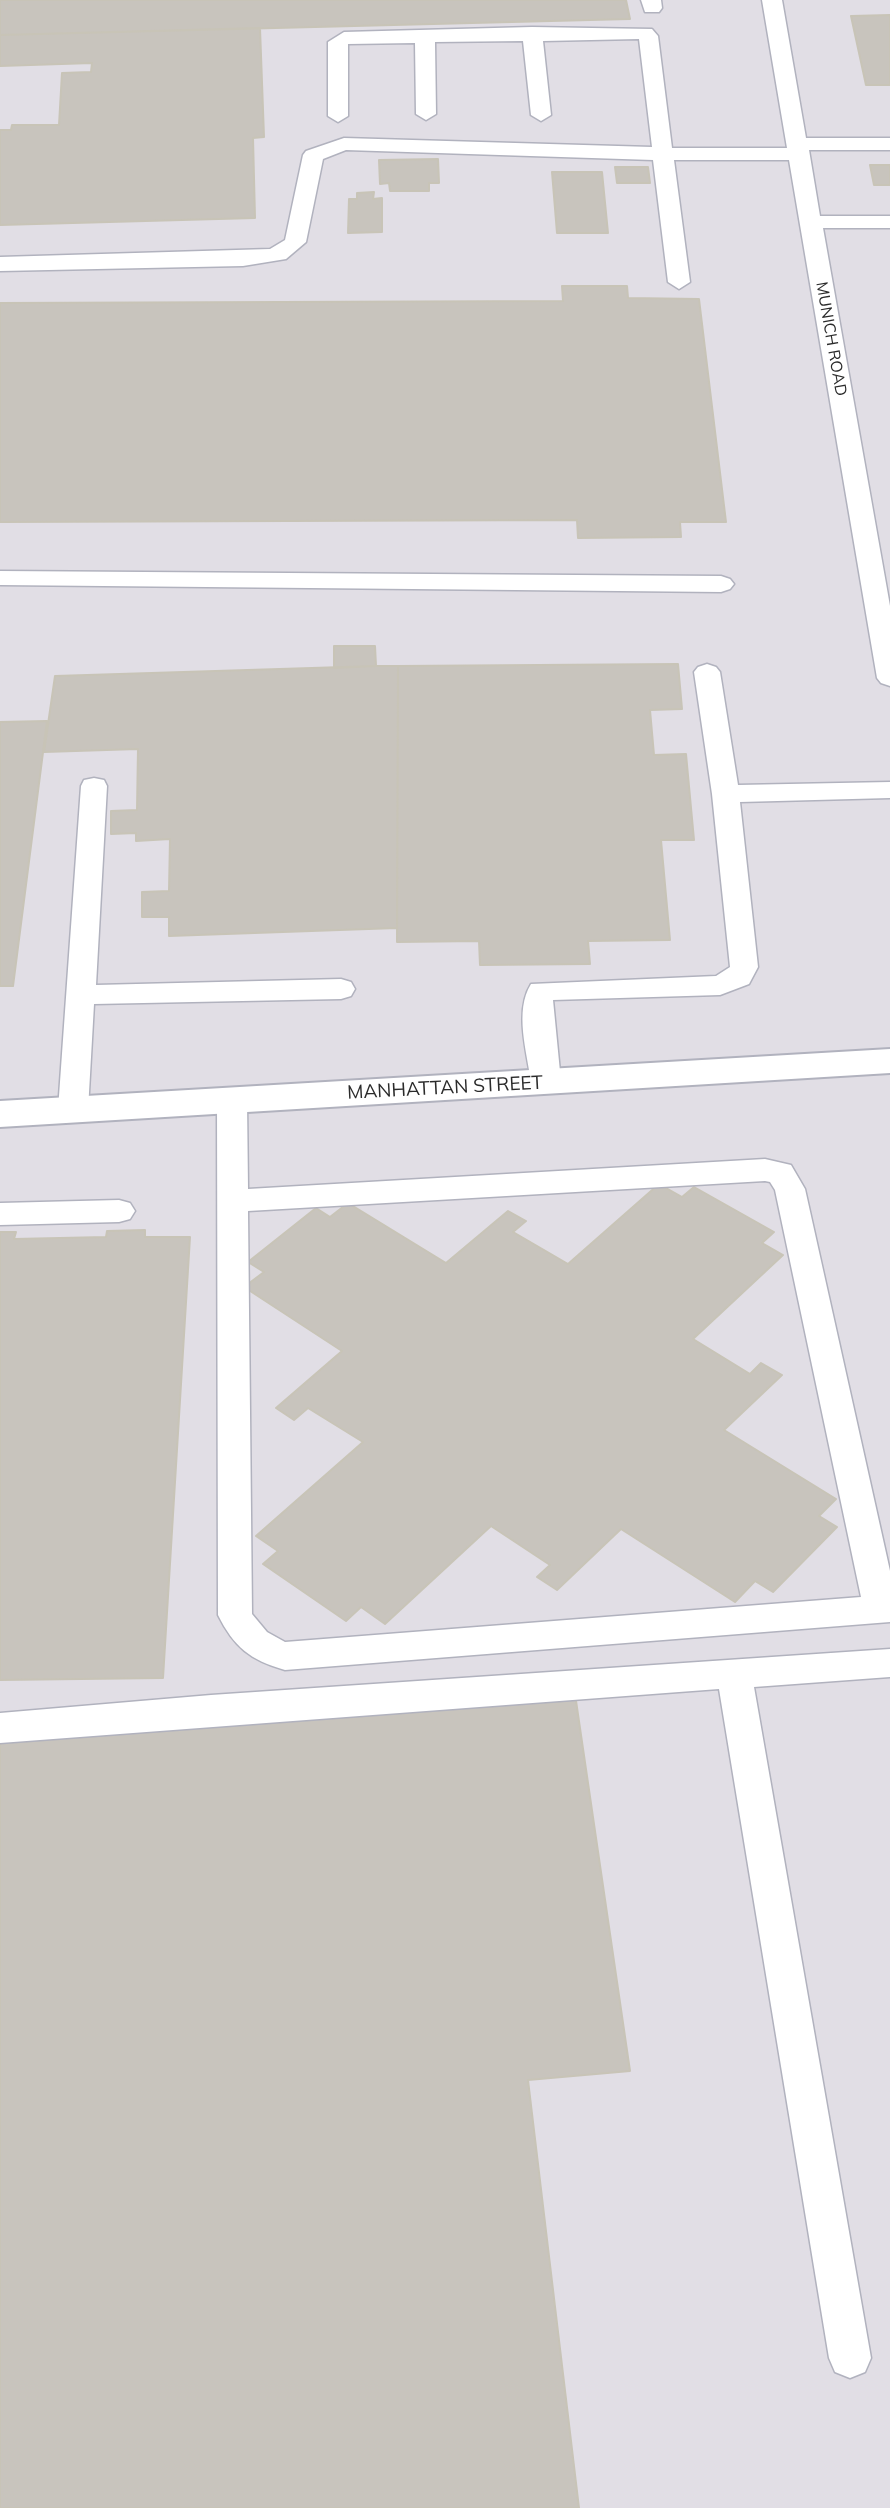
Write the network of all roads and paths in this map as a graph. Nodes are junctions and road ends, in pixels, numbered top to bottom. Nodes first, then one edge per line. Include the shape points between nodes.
1 (772, 0) edge
2 (532, 33) junction
3 (425, 36) junction
4 (426, 114) dead end
5 (541, 115) dead end
6 (338, 116) dead end
7 (890, 144) edge
8 (798, 149) junction
9 (663, 154) junction
10 (811, 222) junction
11 (890, 222) edge
12 (0, 264) edge
13 (679, 282) dead end
14 (864, 527) junction
15 (890, 527) edge
16 (0, 578) edge
17 (721, 584) dead end
18 (707, 672) dead end
19 (890, 678) edge
20 (94, 786) dead end
21 (890, 790) edge
22 (726, 794) junction
23 (341, 989) dead end
24 (80, 995) junction
25 (890, 1061) edge
26 (545, 1082) junction
27 (232, 1100) junction
28 (72, 1110) junction
29 (0, 1114) edge
30 (234, 1201) junction
31 (119, 1211) dead end
32 (0, 1214) edge
33 (886, 1609) edge
34 (890, 1663) edge
35 (734, 1674) junction
36 (0, 1728) edge
37 (850, 2358) dead end

1 - 8 lane, MUNICH ROAD
2 - 3 lane
2 - 5 lane
2 - 9 lane via 645,33
3 - 4 lane
3 - 6 lane via 344,38 338,42
7 - 8 lane
8 - 9 lane
8 - 10 lane, MUNICH ROAD
9 - 12 lane via 344,144 313,155 295,242 288,251 271,257
9 - 13 lane
10 - 11 lane
10 - 14 lane, MUNICH ROAD
14 - 15 lane
14 - 19 lane, MUNICH ROAD
16 - 17 lane
18 - 22 lane
20 - 24 lane
21 - 22 lane
22 - 26 lane via 744,967 739,977 720,985 541,991 538,1013
23 - 24 lane
24 - 28 lane
25 - 26 street, MANHATTAN STREET
26 - 27 street, MANHATTAN STREET
27 - 28 street, MANHATTAN STREET
27 - 30 lane
28 - 29 street, MANHATTAN STREET
30 - 33 lane via 765,1170 780,1173 790,1189
30 - 33 lane via 235,1615 248,1640 264,1651 285,1656
31 - 32 lane
34 - 35 lane
35 - 36 lane
35 - 37 lane

